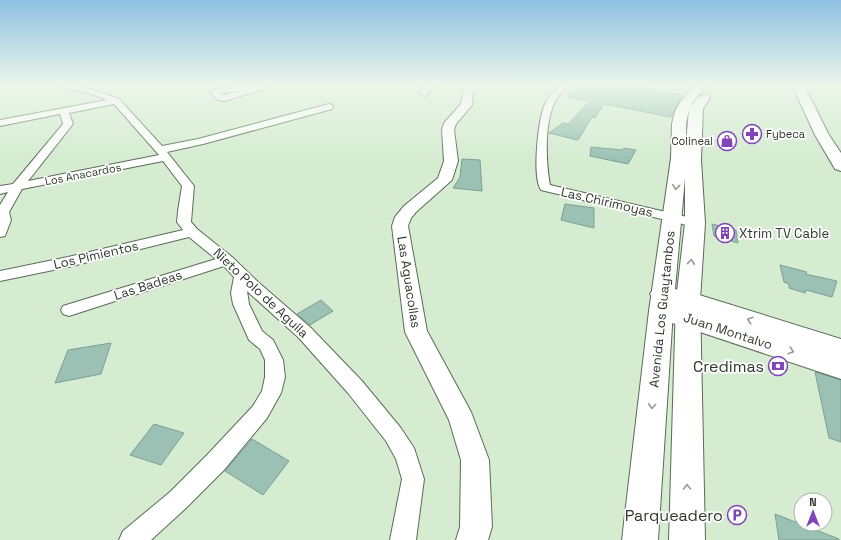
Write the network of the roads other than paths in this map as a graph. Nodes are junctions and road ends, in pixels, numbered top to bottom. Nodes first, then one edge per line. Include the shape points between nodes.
1 (68, 110) edge
2 (124, 110) edge
3 (317, 110) edge
4 (461, 110) edge
5 (547, 110) edge
6 (693, 110) edge
7 (815, 110) edge
8 (64, 111) junction
9 (689, 112) joint
10 (0, 124) edge
11 (822, 135) junction
12 (840, 137) edge
13 (163, 154) junction
14 (686, 159) junction
15 (841, 166) edge
16 (17, 187) junction
17 (0, 190) edge
18 (673, 217) junction
19 (695, 223) junction
20 (192, 232) junction
21 (0, 233) edge
22 (227, 260) junction
23 (0, 276) edge
24 (242, 276) junction
25 (674, 306) junction
26 (69, 310) dead end
27 (841, 349) edge
28 (841, 368) edge
29 (132, 540) edge
30 (403, 540) edge
31 (472, 540) edge
32 (640, 540) edge
33 (687, 540) edge

1 - 8 street
2 - 13 street, Nieto Polo de Aguila
3 - 13 street, Los Anacardos
4 - 31 street, Las Aguacollas via 450,123 448,130 451,161 445,180 410,209 400,226 416,332 462,420 475,460 476,527
5 - 18 street, Las Chirimoyas via 543,149 544,185 547,188
6 - 9 main road, Avenida Los Guaytambos
7 - 11 main road
8 - 10 street
8 - 16 street via 68,124
9 - 14 main road, Avenida Los Guaytambos
11 - 12 main road
11 - 15 main road
13 - 16 street, Los Anacardos
13 - 20 street, Nieto Polo de Aguila via 188,186 184,222
14 -> 18 main road, Avenida Los Guaytambos
14 - 19 main road, Avenida Los Guaytambos
16 - 17 street, Los Anacardos
16 - 21 street via 3,212 4,220
18 - 19 street, Las Chirimoyas
18 - 25 main road, Avenida Los Guaytambos
25 -> 19 main road, Avenida Los Guaytambos
20 - 22 street, Nieto Polo de Aguila
20 - 23 street, Los Pimientos
22 - 24 street, Nieto Polo de Aguila
22 - 26 street, Las Badeas
24 - 29 street via 239,293 241,304 255,335 267,345 274,360 275,377 271,393 260,412 216,462
24 - 30 street, Nieto Polo de Aguila via 305,333 355,387 393,434 406,455 413,480
27 -> 25 main road, Juan Montalvo
25 -> 28 main road, Juan Montalvo
25 -> 32 main road, Avenida Los Guaytambos
33 -> 25 main road, Avenida Los Guaytambos

